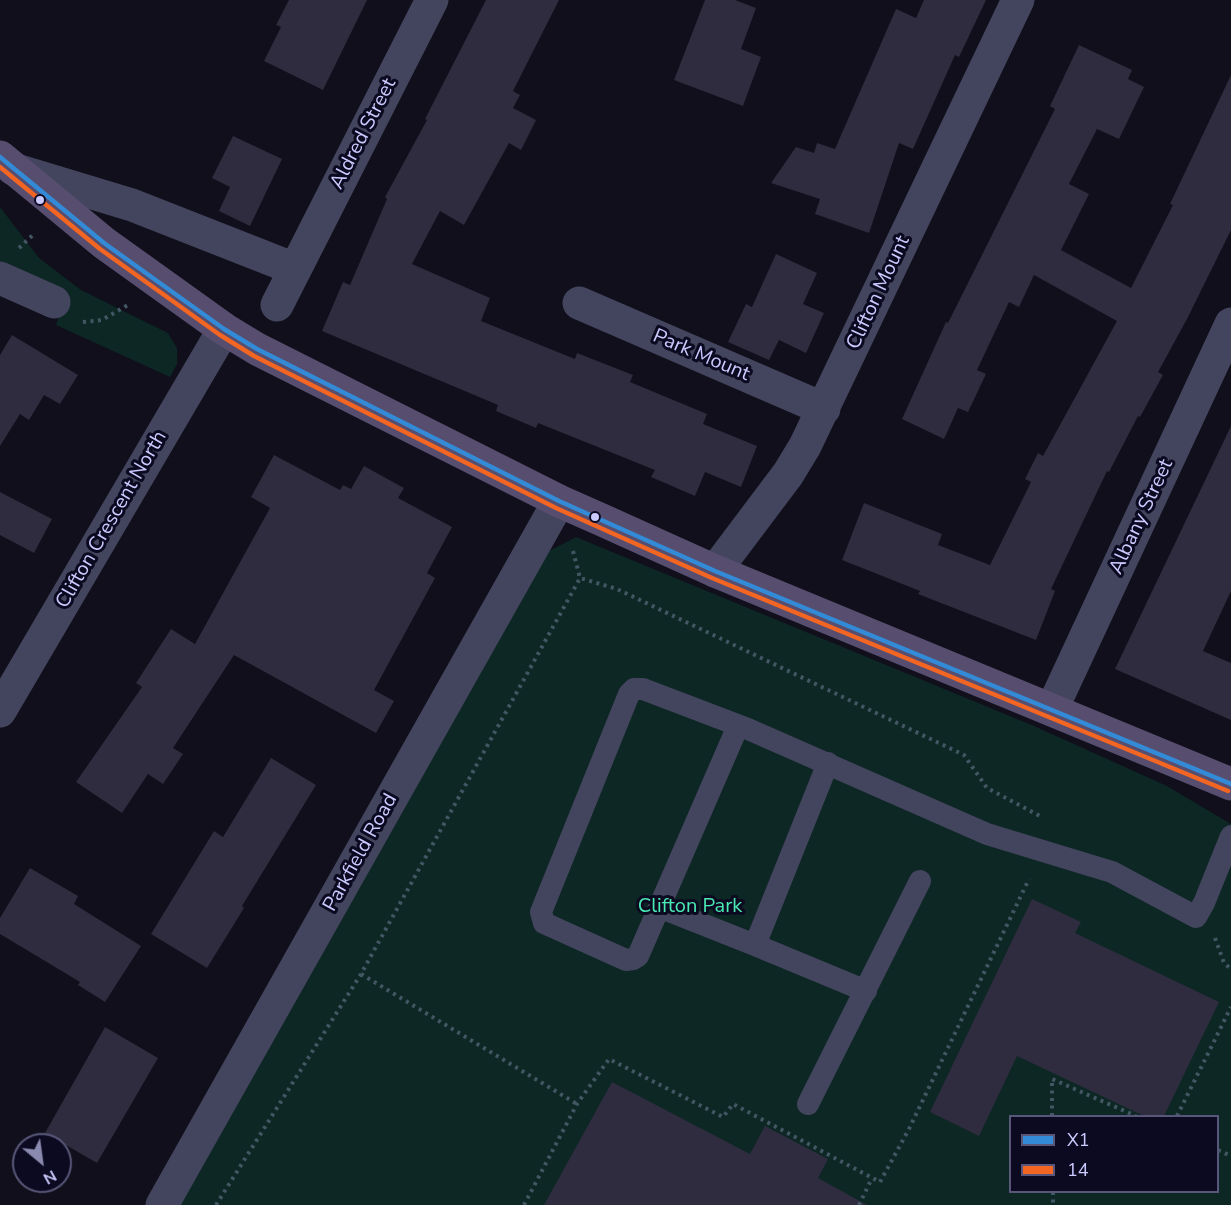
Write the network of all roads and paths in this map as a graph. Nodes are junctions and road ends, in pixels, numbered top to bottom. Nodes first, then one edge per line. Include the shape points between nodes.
1 (432, 0) edge
2 (1018, 0) edge
3 (6, 163) edge
4 (62, 208) junction
5 (7, 265) edge
6 (295, 269) junction
7 (163, 285) junction
8 (54, 302) joint
9 (579, 303) dead end
10 (277, 305) dead end
11 (1231, 324) edge
12 (224, 329) junction
13 (824, 409) junction
14 (559, 501) junction
15 (715, 571) junction
16 (580, 578) junction
17 (1052, 709) junction
18 (0, 711) edge
19 (738, 726) junction
20 (828, 763) junction
21 (1231, 784) edge
22 (1231, 836) edge
23 (1044, 850) junction
24 (920, 881) dead end
25 (1204, 903) junction
26 (659, 907) junction
27 (755, 945) junction
28 (1231, 969) edge
29 (361, 974) junction
30 (866, 991) junction
31 (1231, 1007) edge
32 (577, 1104) junction
33 (808, 1104) dead end
34 (1052, 1115) edge
35 (1134, 1115) edge
36 (1178, 1115) edge
37 (872, 1178) junction
38 (162, 1205) edge
39 (216, 1205) edge
40 (524, 1205) edge
41 (860, 1205) edge

1 - 6 street, Aldred Street
2 - 13 street, Clifton Mount
3 - 4 main road
3 - 6 street via 132,205
4 - 5 path
4 - 7 main road
5 - 8 street
6 - 10 street, Aldred Street
7 - 8 path via 102,320 81,322
7 - 12 main road
9 - 13 street, Park Mount
11 - 17 street, Albany Street
12 - 14 main road
12 - 18 street, Clifton Crescent North
13 - 15 street, Clifton Mount via 788,474
14 - 15 main road
14 - 16 path
14 - 38 street, Parkfield Road
15 - 17 main road
16 - 23 path via 617,589 964,755 987,788 1058,825
16 - 29 path
17 - 21 main road
19 - 20 lane
19 - 26 lane
19 - 26 lane via 643,689 634,689 541,912 544,923 626,960 638,956
20 - 23 lane via 987,834
20 - 27 lane
22 - 25 lane
23 - 25 lane via 1112,872 1196,917
23 - 37 path via 909,1129 880,1182
24 - 30 lane
25 - 28 path via 1224,963
26 - 27 lane
27 - 30 lane
29 - 32 path
29 - 39 path
30 - 33 lane
31 - 36 path
32 - 37 path via 609,1059 723,1117 733,1104
32 - 40 path
34 - 35 path via 1052,1079
37 - 41 path

